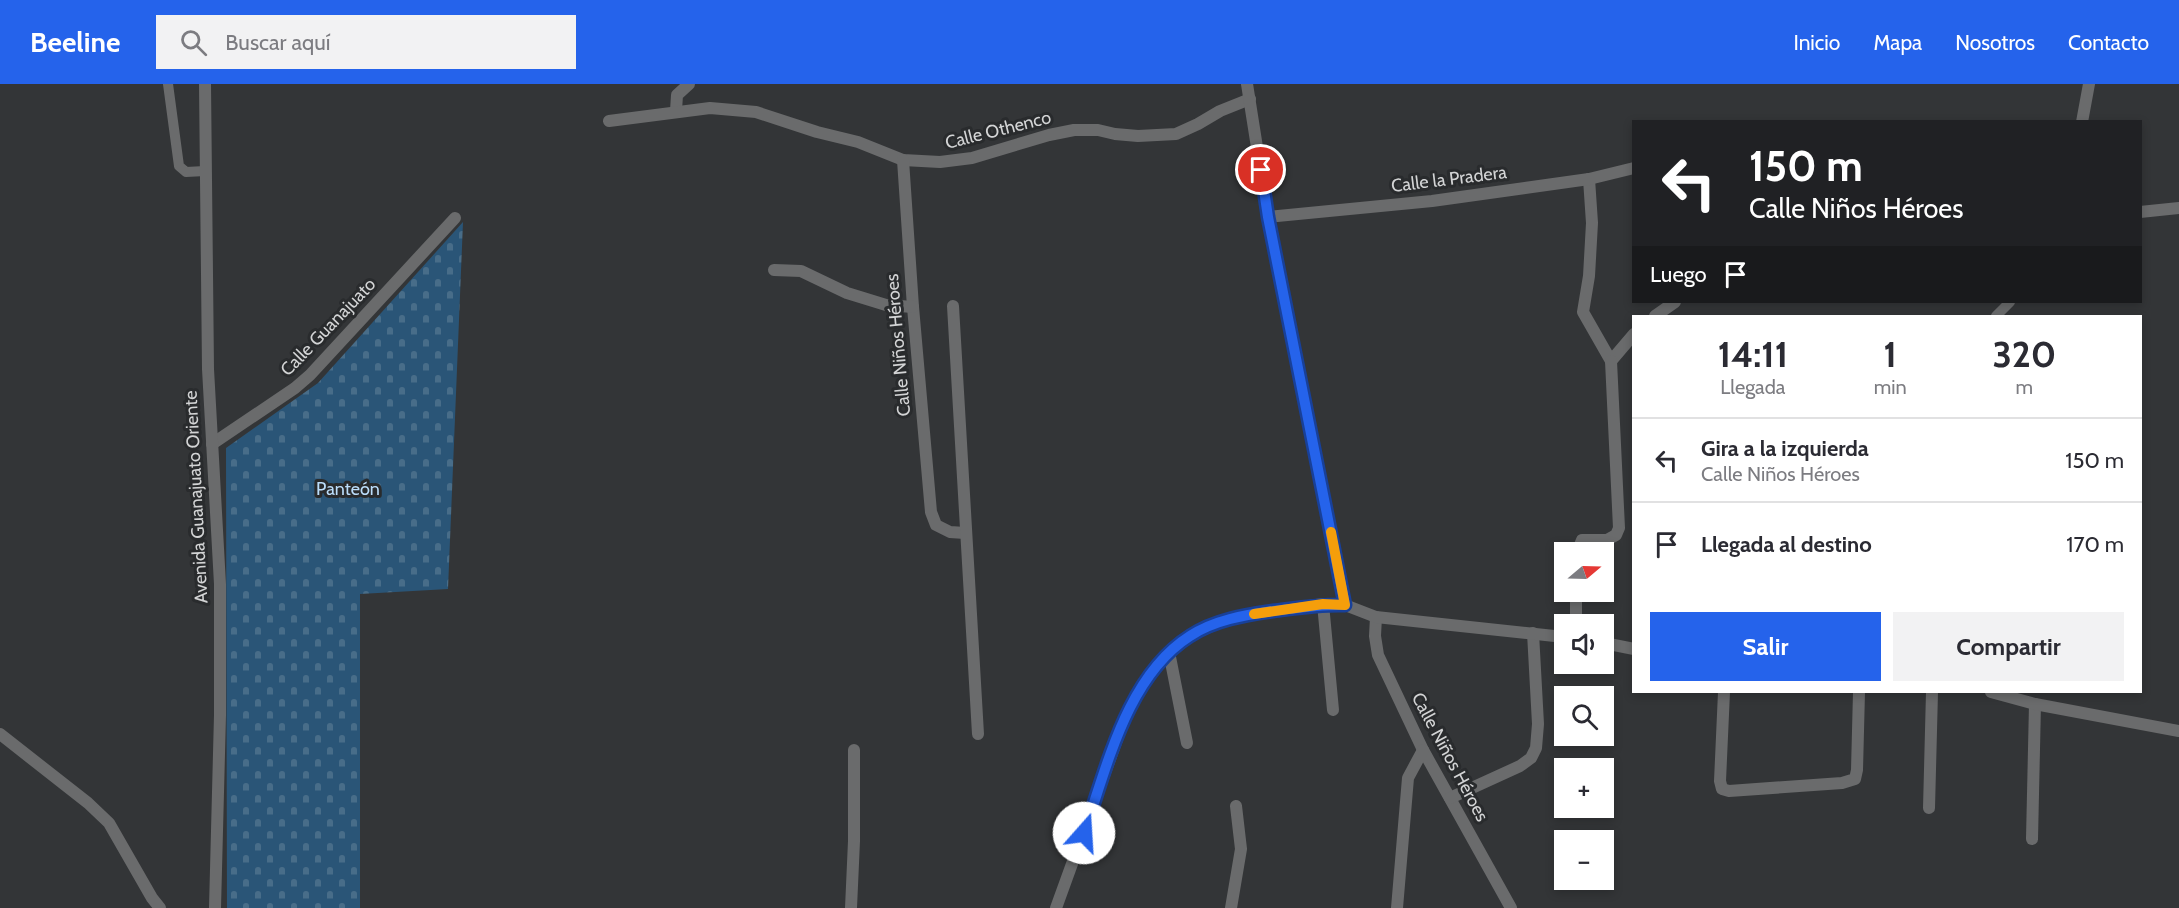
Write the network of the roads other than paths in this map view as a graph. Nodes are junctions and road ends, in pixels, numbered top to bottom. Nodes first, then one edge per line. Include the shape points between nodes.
1 (168, 84) edge
2 (205, 84) edge
3 (689, 84) edge
4 (1247, 84) edge
5 (2089, 84) edge
6 (1250, 99) junction
7 (676, 111) junction
8 (2082, 120) edge
9 (609, 121) dead end
10 (903, 160) junction
11 (1632, 168) edge
12 (205, 171) junction
13 (1589, 179) junction
14 (2179, 208) edge
15 (2142, 212) edge
16 (1268, 217) junction
17 (455, 218) dead end
18 (774, 270) dead end
19 (1674, 303) edge
20 (2009, 303) edge
21 (953, 306) dead end
22 (913, 307) junction
23 (1656, 315) edge
24 (1997, 315) edge
25 (1632, 336) edge
26 (1611, 361) junction
27 (212, 444) junction
28 (965, 533) junction
29 (1581, 542) edge
30 (1323, 604) junction
31 (1345, 605) junction
32 (1376, 617) junction
33 (1533, 633) junction
34 (1554, 636) edge
35 (1614, 646) edge
36 (1632, 649) edge
37 (1169, 652) junction
38 (1724, 693) edge
39 (1859, 693) edge
40 (1932, 693) edge
41 (1994, 693) edge
42 (2035, 704) junction
43 (1333, 711) dead end
44 (2179, 731) edge
45 (0, 734) edge
46 (978, 734) dead end
47 (1187, 743) dead end
48 (854, 750) dead end
49 (1423, 750) junction
50 (1450, 798) junction
51 (1236, 806) dead end
52 (1929, 808) dead end
53 (2032, 839) dead end
54 (160, 908) edge
55 (215, 908) edge
56 (851, 908) edge
57 (1056, 908) edge
58 (1231, 908) edge
59 (1397, 908) edge
60 (1511, 908) edge

1 - 12 lane via 179,166 186,172
2 - 12 street, Avenida Guanajuato Oriente
3 - 7 street via 677,95
4 - 6 street
5 - 8 street
6 - 10 street, Calle Othenco via 1176,134 1138,136 1074,130 972,158 940,162
6 - 16 street
7 - 9 street, Calle Othenco
7 - 10 street, Calle Othenco via 710,108 756,112 858,142
10 - 22 street, Calle Niños Héroes
11 - 13 street, Calle la Pradera
12 - 27 street, Avenida Guanajuato Oriente
13 - 16 street, Calle la Pradera via 1432,201
13 - 26 street via 1592,223 1583,312
14 - 15 street
16 - 31 street
17 - 27 street, Calle Guanajuato via 310,375
18 - 22 street via 801,271 847,293
19 - 23 street
20 - 24 lane
21 - 28 street
22 - 28 street, Calle Niños Héroes via 931,512 936,525
25 - 26 street
26 - 29 street via 1619,528 1607,540
27 - 55 street, Avenida Guanajuato Oriente via 220,584
28 - 46 street
30 - 31 street
30 - 37 street via 1223,621 1191,635
30 - 43 street
31 - 32 street
32 - 33 street
32 - 49 street, Calle Niños Héroes via 1378,655
33 - 34 street
33 - 50 street via 1538,724 1531,758
35 - 36 street
37 - 47 street
37 - 57 street via 1148,676 1127,712
38 - 39 street via 1720,781 1722,789 1729,791 1854,779
40 - 52 street
41 - 42 street
42 - 44 street
42 - 53 street
45 - 54 street via 108,823
48 - 56 street
49 - 50 street, Calle Niños Héroes
49 - 59 street via 1408,778
50 - 60 street, Calle Niños Héroes
51 - 58 street via 1241,849

